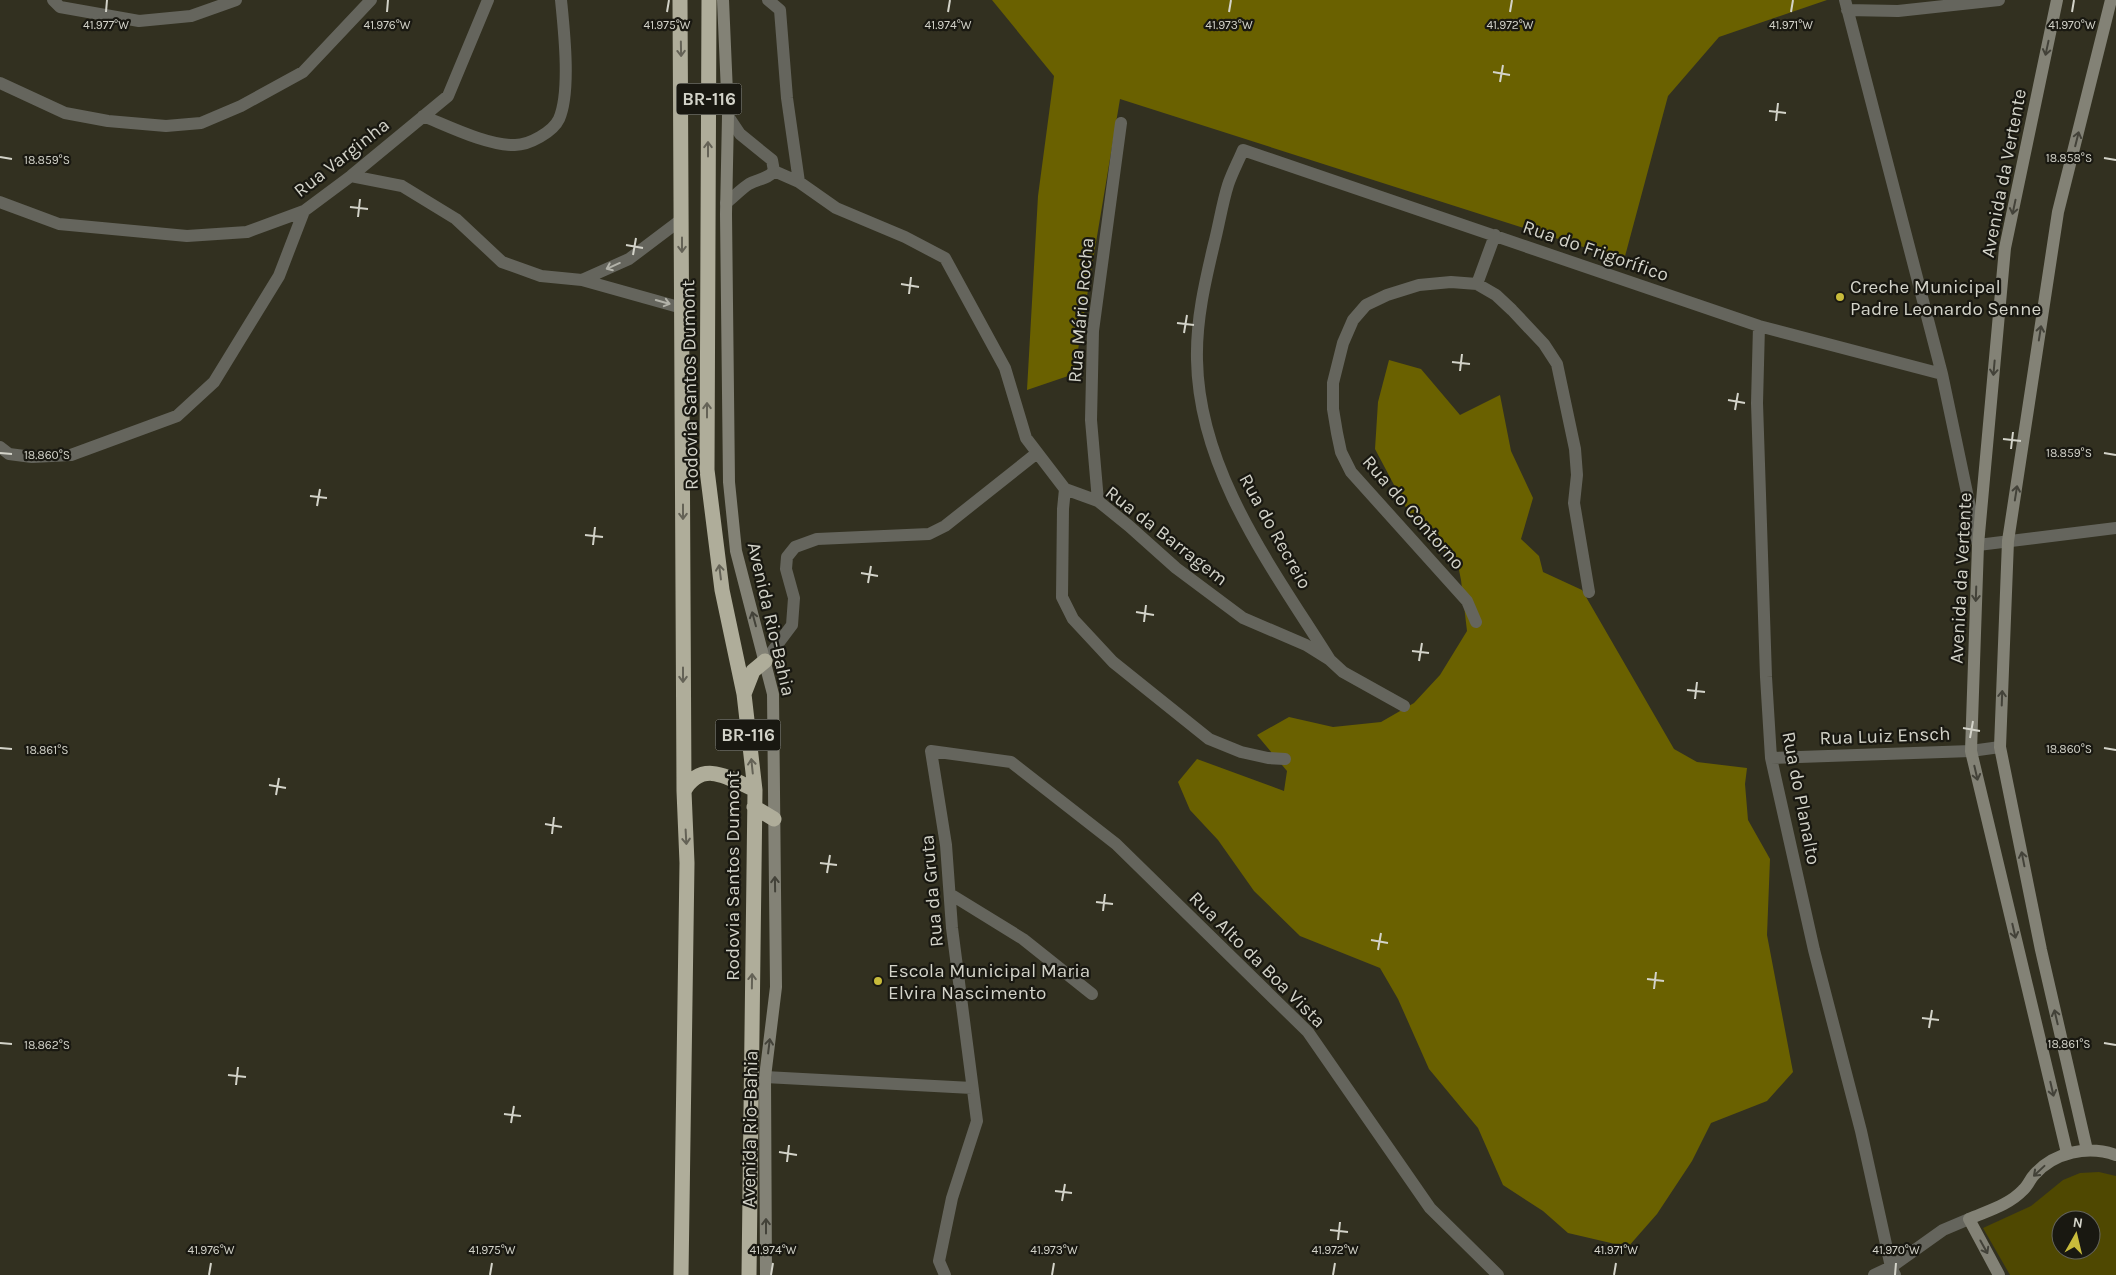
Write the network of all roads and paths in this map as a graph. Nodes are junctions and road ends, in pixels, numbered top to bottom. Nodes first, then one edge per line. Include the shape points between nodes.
1 (53, 0) edge
2 (236, 0) edge
3 (371, 0) edge
4 (488, 0) edge
5 (561, 0) edge
6 (680, 0) edge
7 (709, 0) edge
8 (723, 0) edge
9 (768, 0) edge
10 (1999, 0) edge
11 (2058, 0) edge
12 (2111, 0) edge
13 (1846, 5) edge
14 (0, 83) edge
15 (423, 116) junction
16 (728, 116) junction
17 (1121, 123) dead end
18 (1243, 150) joint
19 (774, 171) junction
20 (351, 176) junction
21 (799, 182) junction
22 (0, 202) edge
23 (726, 203) junction
24 (304, 211) junction
25 (682, 219) junction
26 (1495, 235) junction
27 (582, 280) junction
28 (1478, 284) junction
29 (682, 308) junction
30 (1759, 326) junction
31 (1942, 374) junction
32 (0, 447) edge
33 (1037, 452) junction
34 (1066, 489) junction
35 (1098, 501) junction
36 (2116, 528) edge
37 (2008, 542) junction
38 (1978, 545) junction
39 (1589, 592) dead end
40 (1476, 622) dead end
41 (1330, 660) junction
42 (765, 661) junction
43 (744, 694) junction
44 (1404, 706) dead end
45 (2000, 747) junction
46 (931, 751) joint
47 (1971, 751) junction
48 (1772, 758) junction
49 (1284, 759) dead end
50 (754, 790) junction
51 (684, 791) junction
52 (754, 807) junction
53 (774, 819) junction
54 (950, 894) junction
55 (1092, 994) dead end
56 (765, 1077) junction
57 (972, 1088) junction
58 (2087, 1150) junction
59 (2068, 1153) junction
60 (2116, 1155) edge
61 (1969, 1219) junction
62 (1893, 1271) edge
63 (680, 1275) edge
64 (749, 1275) edge
65 (766, 1275) edge
66 (945, 1275) edge
67 (1498, 1275) edge
68 (1874, 1275) edge
69 (1999, 1275) edge

1 - 2 street via 60,6 139,21 191,16
3 - 14 street via 302,72 240,106 201,122 166,126 65,113
4 - 15 street, Rua Varginha via 448,96
5 - 15 street via 565,91 559,120 544,134 529,143 514,146 467,134
6 -> 25 highway, Rodovia Santos Dumont / BR-116
43 -> 7 highway, Rodovia Santos Dumont / BR-116 via 722,590 707,470
8 - 16 street, Avenida Rio-Bahia
9 - 21 street via 780,10 787,98
10 - 13 street via 1898,11
11 -> 38 street, Avenida da Vertente via 2005,248
37 -> 12 street via 2058,212
13 - 31 street
15 - 20 street, Rua Varginha
16 - 19 street via 740,134 772,160
16 - 23 street, Avenida Rio-Bahia
17 - 35 street, Rua Mário Rocha via 1093,331 1091,420
18 - 26 street, Rua do Frigorífico
18 - 41 street, Rua do Recreio via 1228,186 1203,289 1197,360 1201,395 1210,438 1224,477 1254,538
19 - 21 street
19 - 23 street
20 - 24 street, Rua Varginha
20 - 27 street via 402,186 456,218 502,262 541,276
21 - 33 street via 836,208 945,258 1005,368 1026,438
22 - 24 street, Rua Varginha via 59,224 187,236 247,232
42 -> 23 street, Avenida Rio-Bahia via 736,551 729,482
24 - 32 street via 279,276 214,382 177,416 71,456 32,457 9,454
25 -> 27 street via 630,258
25 -> 29 highway, Rodovia Santos Dumont / BR-116
26 - 28 street
26 - 30 street, Rua do Frigorífico
27 -> 29 street
28 - 39 street, Rua do Contorno via 1512,310 1544,344 1557,364 1574,449 1577,475 1574,503
28 - 40 street, Rua do Contorno via 1419,285 1387,294 1366,306 1353,320 1333,383 1337,433 1341,452 1351,472 1467,602
29 -> 51 highway, Rodovia Santos Dumont / BR-116
30 - 31 street, Rua do Frigorífico
30 - 48 street, Rua do Planalto via 1757,403 1766,676
31 - 38 street
33 - 34 street
33 - 42 street via 945,526 929,534 817,539 795,548 787,557 786,568 794,598 792,625
34 - 35 street, Rua da Barragem
34 - 49 street via 1062,597 1073,619 1113,662 1209,739 1241,752
35 - 41 street, Rua da Barragem via 1176,568 1243,618 1306,645
36 - 37 street
37 - 38 street
45 -> 37 street
38 -> 47 street, Avenida da Vertente
41 - 44 street, Rua da Barragem via 1343,672
42 - 43 highway via 753,671
42 - 53 street, Avenida Rio-Bahia via 773,694
50 -> 43 highway, Rodovia Santos Dumont / BR-116
45 - 47 street, Rua Luiz Ensch
58 -> 45 street via 2041,950
46 - 54 street, Rua da Gruta
46 - 67 street, Rua Alto da Boa Vista via 1011,762 1116,844 1308,1032 1430,1208
47 - 48 street, Rua Luiz Ensch
47 -> 59 street, Avenida da Vertente
48 - 62 street, Rua do Planalto via 1814,950
50 - 51 highway via 725,776 706,772 690,780
50 - 52 highway, Rodovia Santos Dumont / BR-116
51 -> 63 highway, Rodovia Santos Dumont / BR-116 via 687,863
52 - 53 highway
64 -> 52 highway, Rodovia Santos Dumont / BR-116
56 -> 53 street, Avenida Rio-Bahia via 776,987
54 - 55 street via 1023,939
54 - 57 street, Rua da Gruta
56 - 57 street
65 -> 56 street, Avenida Rio-Bahia
57 - 66 street, Rua da Gruta via 977,1121 952,1198 940,1262
58 - 59 street
58 - 60 street
59 -> 61 street via 2034,1174 2023,1190 2006,1203
61 - 62 street via 1943,1230
61 -> 69 street
62 - 68 street

